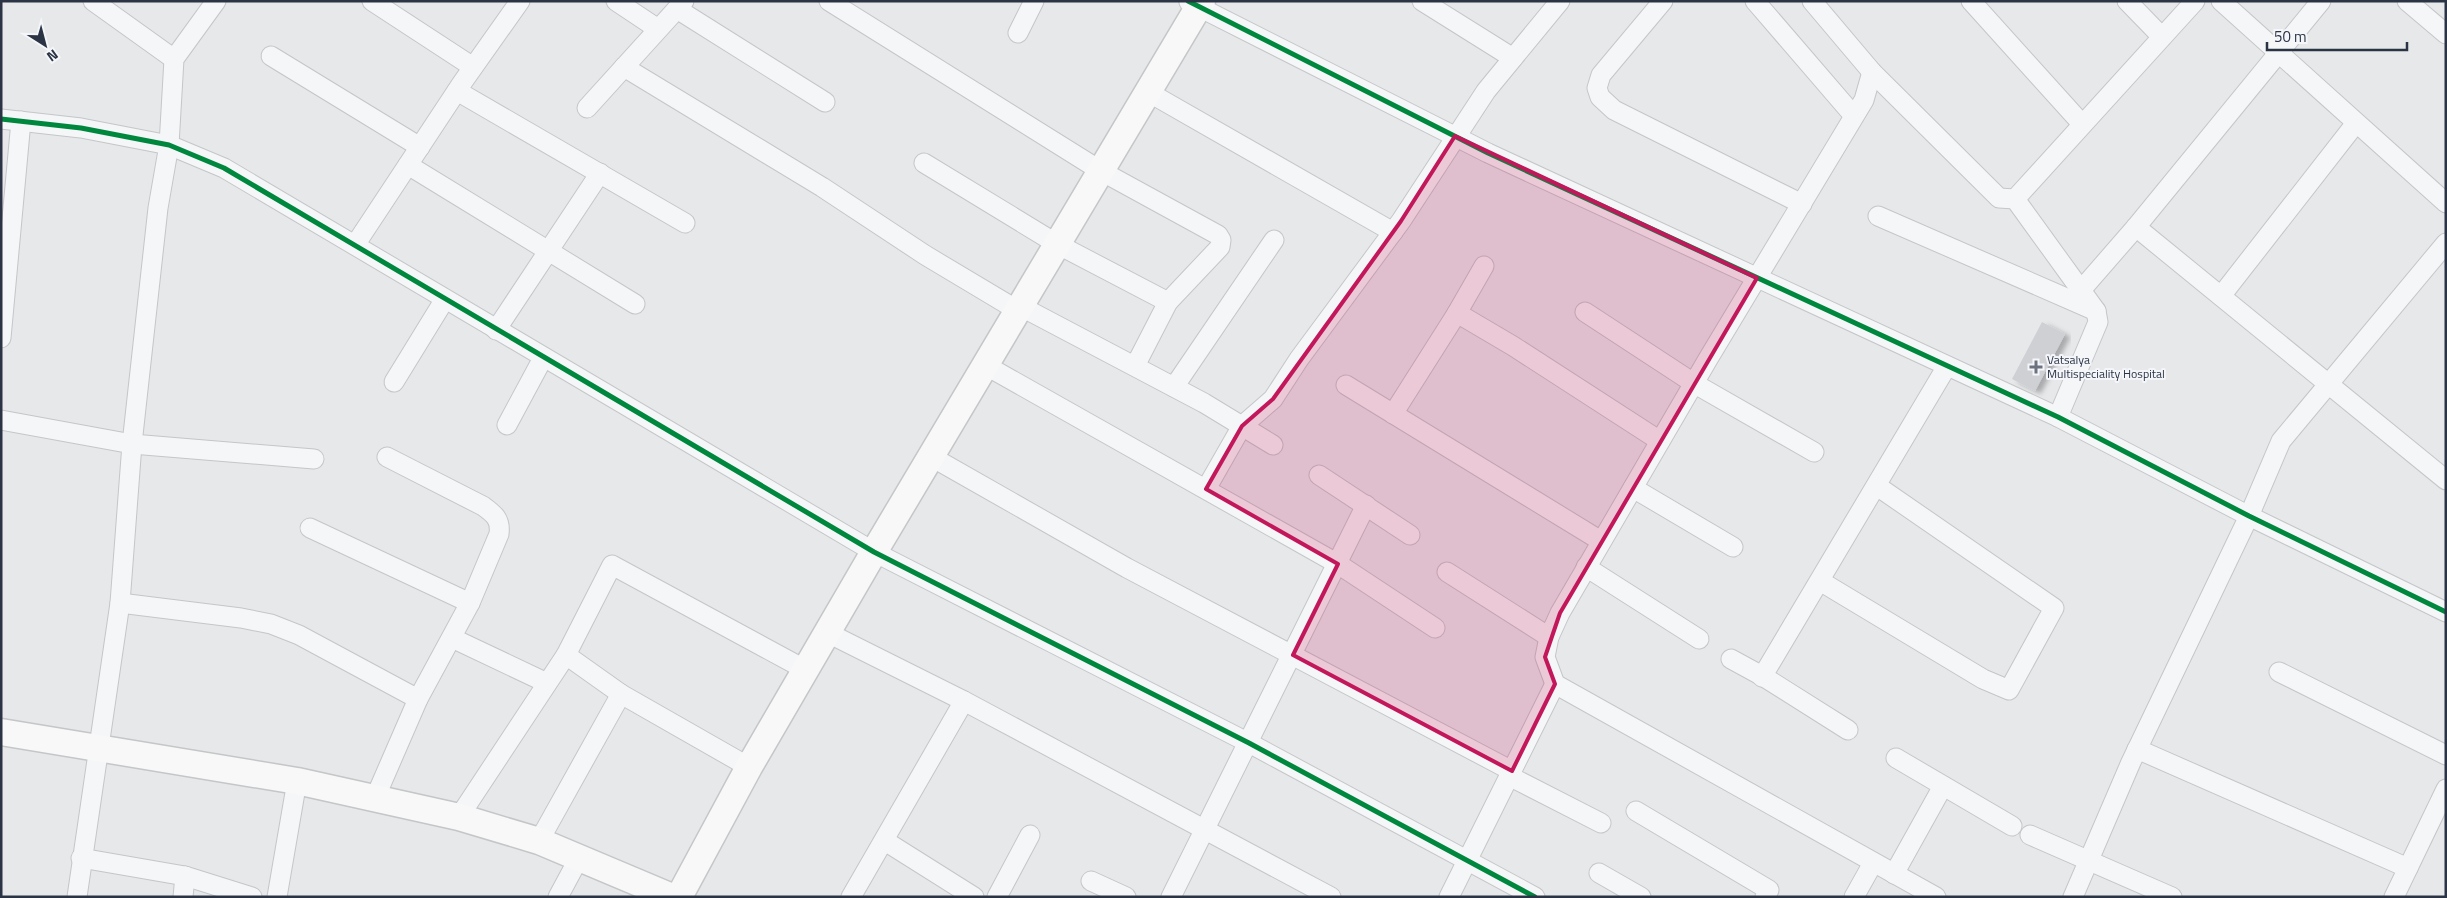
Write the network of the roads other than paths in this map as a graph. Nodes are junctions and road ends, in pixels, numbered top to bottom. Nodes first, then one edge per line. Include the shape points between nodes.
1 (93, 1) edge
2 (216, 1) edge
3 (372, 1) edge
4 (520, 1) edge
5 (616, 1) edge
6 (829, 1) edge
7 (1034, 1) edge
8 (1422, 1) edge
9 (1560, 1) edge
10 (1663, 1) edge
11 (1755, 1) edge
12 (1812, 1) edge
13 (1971, 1) edge
14 (2127, 1) edge
15 (2195, 1) edge
16 (2221, 1) edge
17 (2321, 1) edge
18 (2407, 1) edge
19 (1196, 3) edge
20 (680, 5) edge
21 (658, 29) junction
22 (1018, 32) dead end
23 (2446, 34) edge
24 (2162, 37) junction
25 (2278, 52) junction
26 (271, 56) dead end
27 (1513, 58) junction
28 (174, 59) junction
29 (473, 67) junction
30 (624, 67) junction
31 (1872, 72) junction
32 (457, 91) junction
33 (1148, 92) junction
34 (825, 102) dead end
35 (588, 108) dead end
36 (1854, 116) junction
37 (1, 119) edge
38 (21, 122) junction
39 (2356, 123) junction
40 (2082, 124) junction
41 (1455, 136) junction
42 (169, 145) junction
43 (420, 148) junction
44 (924, 163) dead end
45 (408, 165) junction
46 (1101, 171) junction
47 (600, 173) junction
48 (2015, 199) junction
49 (2446, 203) edge
50 (1802, 204) junction
51 (1878, 216) dead end
52 (686, 223) dead end
53 (2136, 227) junction
54 (1393, 232) junction
55 (1274, 240) dead end
56 (2446, 243) edge
57 (1057, 244) junction
58 (355, 245) junction
59 (548, 251) junction
60 (1484, 266) dead end
61 (1757, 278) junction
62 (2082, 289) junction
63 (2221, 296) junction
64 (445, 299) junction
65 (1168, 302) junction
66 (635, 304) dead end
67 (1019, 308) junction
68 (2096, 311) junction
69 (1585, 312) dead end
70 (1457, 313) junction
71 (496, 330) junction
72 (1, 338) edge
73 (543, 358) junction
74 (985, 365) junction
75 (1135, 366) junction
76 (1947, 366) junction
77 (394, 382) dead end
78 (1695, 384) junction
79 (2331, 384) junction
80 (1346, 385) dead end
81 (1174, 387) junction
82 (1394, 414) junction
83 (2058, 417) junction
84 (1, 420) edge
85 (507, 425) dead end
86 (1242, 426) junction
87 (1660, 441) junction
88 (132, 444) junction
89 (1272, 445) dead end
90 (1814, 452) dead end
91 (387, 456) dead end
92 (930, 456) junction
93 (314, 459) dead end
94 (1319, 475) dead end
95 (2446, 480) edge
96 (1877, 486) junction
97 (1633, 488) junction
98 (1206, 489) junction
99 (1366, 505) junction
100 (2249, 516) junction
101 (310, 528) dead end
102 (1410, 535) dead end
103 (1601, 541) junction
104 (1733, 547) dead end
105 (874, 552) junction
106 (1338, 564) junction
107 (1586, 567) junction
108 (1447, 572) dead end
109 (1820, 581) junction
110 (120, 603) junction
111 (470, 603) junction
112 (2446, 612) edge
113 (1435, 628) dead end
114 (828, 633) junction
115 (1549, 637) junction
116 (452, 638) junction
117 (1699, 639) dead end
118 (566, 655) junction
119 (1293, 655) junction
120 (1731, 660) dead end
121 (806, 670) junction
122 (2279, 672) dead end
123 (1762, 677) junction
124 (547, 683) junction
125 (1556, 684) junction
126 (621, 694) junction
127 (418, 699) junction
128 (964, 701) junction
129 (1848, 730) dead end
130 (1, 732) edge
131 (1250, 743) junction
132 (100, 748) junction
133 (2137, 749) junction
134 (2446, 755) edge
135 (1896, 758) dead end
136 (749, 767) junction
137 (1511, 774) junction
138 (297, 781) junction
139 (1943, 786) junction
140 (2446, 789) edge
141 (375, 798) junction
142 (1636, 811) dead end
143 (459, 817) junction
144 (1601, 824) dead end
145 (2012, 826) dead end
146 (1204, 829) junction
147 (1030, 835) dead end
148 (2030, 835) dead end
149 (539, 841) junction
150 (885, 841) junction
151 (81, 858) junction
152 (579, 858) junction
153 (2089, 860) junction
154 (1467, 862) junction
155 (1873, 863) junction
156 (2408, 868) junction
157 (1599, 873) dead end
158 (1894, 874) junction
159 (185, 876) junction
160 (1091, 881) dead end
161 (77, 897) edge
162 (183, 897) edge
163 (252, 897) edge
164 (277, 897) edge
165 (558, 897) edge
166 (672, 897) edge
167 (679, 897) edge
168 (851, 897) edge
169 (974, 897) edge
170 (997, 897) edge
171 (1126, 897) edge
172 (1171, 897) edge
173 (1331, 897) edge
174 (1449, 897) edge
175 (1535, 897) edge
176 (1641, 897) edge
177 (1765, 897) edge
178 (1854, 897) edge
179 (1936, 897) edge
180 (2074, 897) edge
181 (2172, 897) edge
182 (2394, 897) edge

1 - 28 street
2 - 28 street
3 - 29 street
4 - 29 street
5 - 21 street
6 - 46 street
7 - 22 street
8 - 27 street
9 - 27 street
10 - 50 street via 1601,76 1597,88 1600,97 1614,110
11 - 36 street
12 - 31 street
13 - 40 street
14 - 24 street
15 - 24 street
16 - 25 street
17 - 25 street
18 - 23 street
19 - 33 street
19 - 41 street
20 - 21 street
20 - 34 street
21 - 30 street
24 - 40 street
25 - 39 street
25 - 53 street
26 - 43 street
27 - 41 street
28 - 42 street
29 - 32 street
30 - 35 street
30 - 67 street via 822,187 925,255
31 - 36 street via 1864,100
31 - 48 street via 1999,198
32 - 43 street
32 - 47 street
33 - 46 street
33 - 54 street
36 - 50 street
37 - 38 street
38 - 42 street via 81,128
38 - 72 street
39 - 49 street
39 - 63 street
40 - 48 street
41 - 54 street
41 - 61 street
42 - 58 street via 224,168
42 - 88 street via 158,208
43 - 45 street
44 - 57 street
45 - 58 street
45 - 59 street
46 - 57 street
46 - 65 street via 1218,235 1221,240 1220,247
47 - 52 street
47 - 59 street
48 - 62 street
50 - 61 street
51 - 68 street
53 - 62 street
53 - 63 street
54 - 86 street via 1273,399
55 - 81 street
56 - 79 street
57 - 65 street
57 - 67 street
58 - 64 street
59 - 66 street
59 - 71 street
60 - 70 street
61 - 76 street
61 - 78 street
62 - 68 street
63 - 79 street
64 - 71 street
64 - 77 street
65 - 75 street
67 - 74 street
67 - 75 street
68 - 83 street via 2098,322
69 - 78 street
70 - 82 street
70 - 87 street
71 - 73 street
73 - 85 street
73 - 105 street
74 - 92 street
74 - 98 street
75 - 81 street
76 - 83 street
76 - 96 street
78 - 87 street
78 - 90 street
79 - 95 street
79 - 100 street via 2282,441
80 - 82 street
81 - 86 street
82 - 103 street
83 - 100 street
84 - 88 street
86 - 89 street
86 - 98 street
87 - 97 street
88 - 93 street
88 - 110 street
91 - 111 street via 495,515 500,524 499,534
92 - 105 street
92 - 119 street via 1128,568
94 - 99 street
96 - 109 street
96 - 109 street via 2054,608 2008,690 1983,679
97 - 103 street
97 - 104 street
98 - 106 street
99 - 102 street
99 - 106 street
100 - 112 street
100 - 133 street
101 - 111 street
103 - 107 street
105 - 114 street
105 - 131 street
106 - 113 street
106 - 119 street
107 - 115 street
107 - 117 street
108 - 115 street
109 - 123 street
110 - 127 street via 271,624 299,635
110 - 132 street
111 - 116 street
114 - 121 street
114 - 128 street
115 - 125 street via 1545,657
116 - 124 street
116 - 127 street
118 - 121 street via 612,565
118 - 124 street
118 - 126 street
119 - 131 street
119 - 137 street
120 - 123 street
121 - 136 street
122 - 134 street
123 - 129 street
124 - 143 street
125 - 137 street
125 - 155 street
126 - 136 street
126 - 149 street
127 - 141 street
128 - 146 street
128 - 150 street
130 - 132 street
131 - 146 street
131 - 154 street
132 - 138 street
132 - 151 street
133 - 153 street
133 - 156 street
135 - 139 street
136 - 167 street
137 - 144 street
137 - 154 street
138 - 141 street
138 - 164 street
139 - 145 street
139 - 158 street
140 - 156 street
141 - 143 street
142 - 177 street via 1769,890
143 - 149 street
146 - 172 street
146 - 173 street
147 - 170 street
148 - 153 street
149 - 152 street
150 - 168 street
150 - 169 street
151 - 159 street
151 - 161 street
152 - 165 street
152 - 166 street
153 - 180 street
153 - 181 street
154 - 174 street
154 - 175 street
155 - 158 street
155 - 178 street
156 - 182 street
157 - 176 street
158 - 179 street
159 - 162 street
159 - 163 street
160 - 171 street

